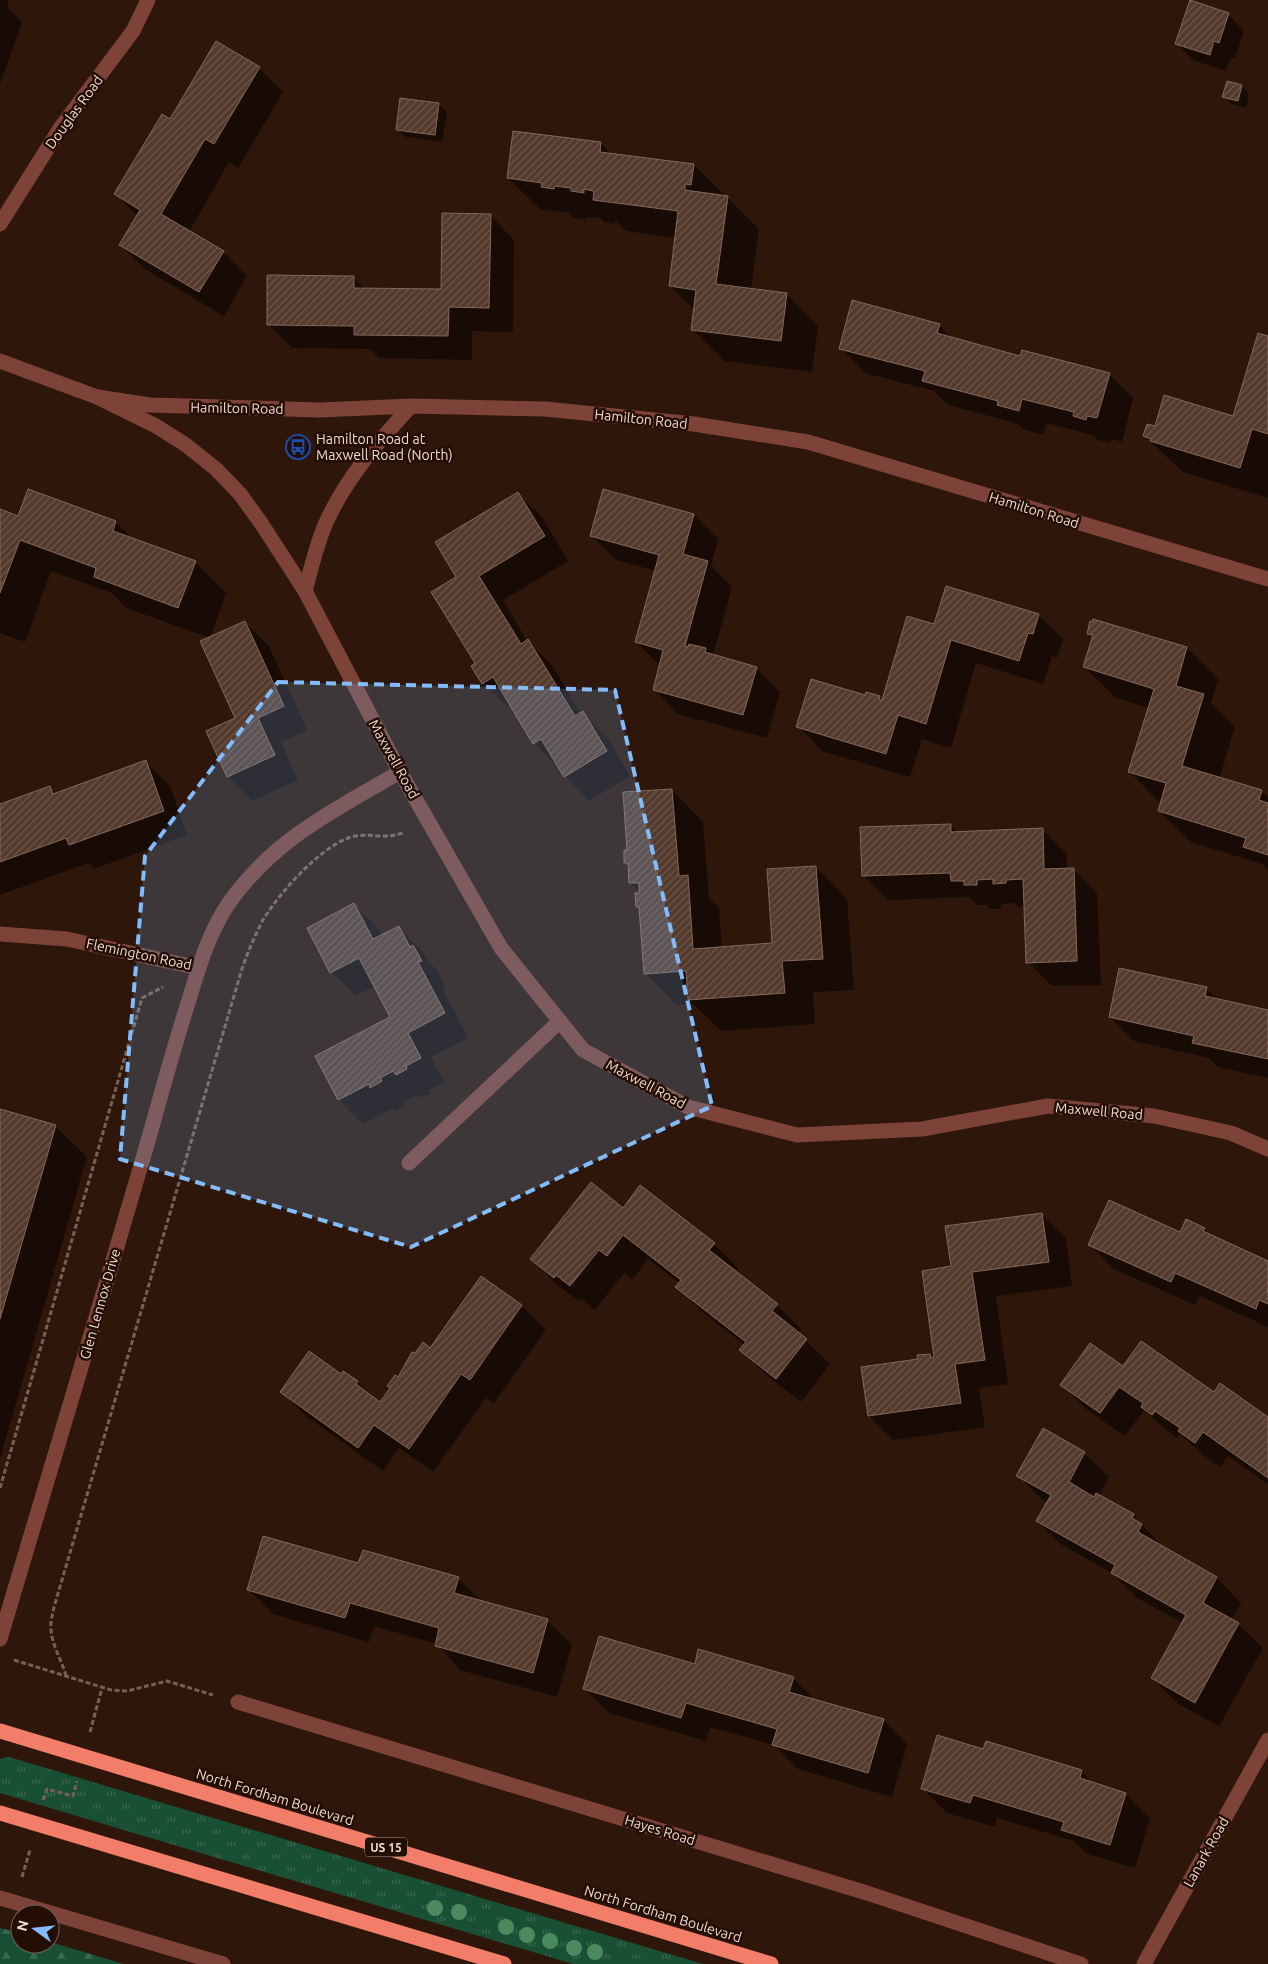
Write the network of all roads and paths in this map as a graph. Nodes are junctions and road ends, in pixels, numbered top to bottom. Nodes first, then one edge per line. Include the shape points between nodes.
1 (148, 0) edge
2 (0, 224) edge
3 (0, 361) edge
4 (97, 397) junction
5 (411, 406) junction
6 (1268, 579) edge
7 (305, 591) junction
8 (400, 772) junction
9 (395, 836) dead end
10 (0, 934) edge
11 (199, 968) junction
12 (560, 1021) junction
13 (1268, 1149) edge
14 (409, 1163) dead end
15 (0, 1488) edge
16 (0, 1639) edge
17 (9, 1659) dead end
18 (66, 1676) junction
19 (102, 1688) junction
20 (238, 1702) joint
21 (0, 1731) edge
22 (1268, 1740) edge
23 (83, 1756) junction
24 (0, 1813) edge
25 (37, 1824) junction
26 (0, 1898) edge
27 (15, 1902) junction
28 (224, 1964) edge
29 (504, 1964) edge
30 (771, 1964) edge
31 (1081, 1964) edge
32 (1144, 1964) edge

1 - 2 street, Douglas Road via 134,31 61,127
3 - 4 street, Hamilton Road
4 - 5 street, Hamilton Road via 181,407 320,410
4 - 7 street, Maxwell Road via 156,426 216,469 240,494
5 - 6 street, Hamilton Road via 545,408 694,424 808,442
5 - 7 street via 358,468 339,498 326,524
7 - 8 street, Maxwell Road
8 - 11 street, Flemington Road via 294,835 256,869 230,901 212,933
8 - 12 street, Maxwell Road via 501,948
9 - 18 path via 364,834 328,849 286,890 264,918 251,943 54,1607 50,1628
10 - 11 street, Flemington Road via 67,939
11 - 15 path via 142,998
11 - 16 street, Glen Lennox Drive
12 - 13 street, Maxwell Road via 583,1050 688,1108 797,1135 922,1129 1048,1106 1154,1116 1231,1133
12 - 14 street
17 - 18 path
18 - 19 path
19 - 20 path via 127,1691 167,1681
19 - 23 path
20 - 31 street, Hayes Road via 867,1893
21 - 23 highway, North Fordham Boulevard / US 15
22 - 32 street, Lanark Road
23 - 25 path via 73,1796 47,1789
23 - 30 highway, North Fordham Boulevard / US 15
24 - 25 highway
25 - 27 path
25 - 29 highway
26 - 27 street
27 - 28 street

